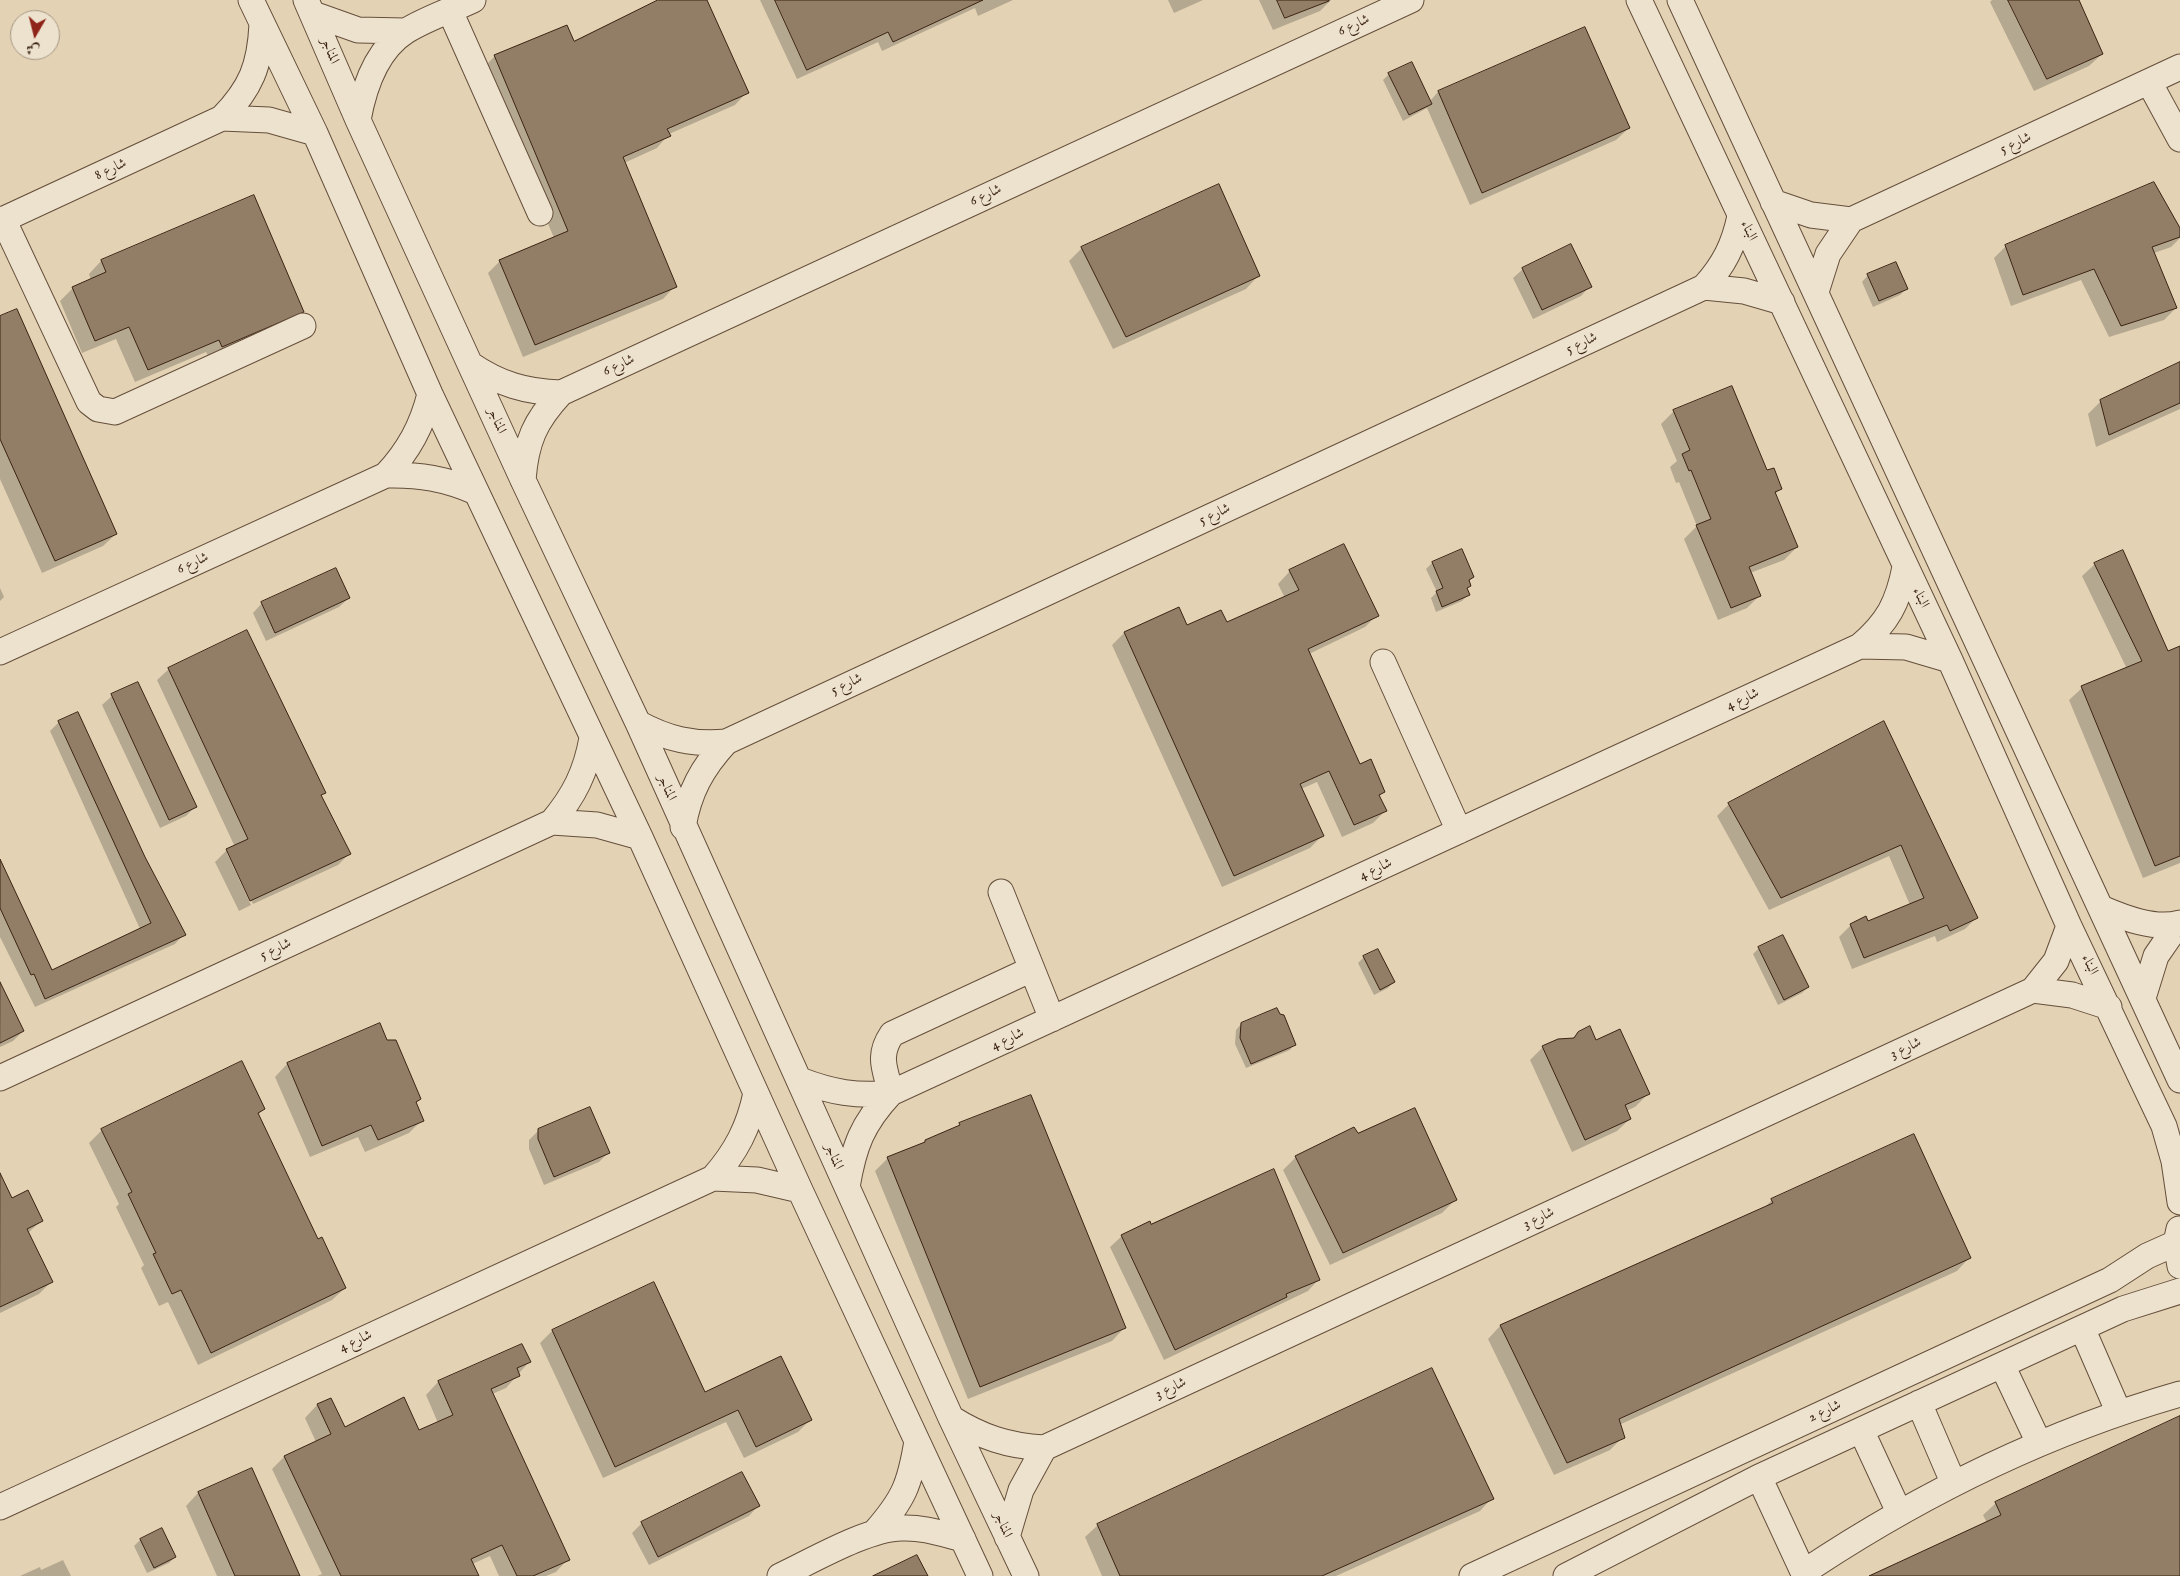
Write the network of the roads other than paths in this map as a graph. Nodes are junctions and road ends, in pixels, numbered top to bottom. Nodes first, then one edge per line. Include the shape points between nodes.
1 (251, 0) edge
2 (473, 0) edge
3 (1411, 0) edge
4 (1640, 0) edge
5 (1680, 0) edge
6 (309, 7) edge
7 (450, 11) junction
8 (262, 24) junction
9 (405, 31) junction
10 (2180, 67) edge
11 (2149, 82) junction
12 (222, 118) junction
13 (358, 120) junction
14 (315, 133) junction
15 (2180, 139) edge
16 (1773, 202) junction
17 (540, 213) dead end
18 (1740, 216) junction
19 (2, 220) edge
20 (1851, 220) junction
21 (1704, 288) junction
22 (1816, 292) junction
23 (1782, 302) junction
24 (303, 326) dead end
25 (470, 364) junction
26 (561, 393) junction
27 (430, 394) junction
28 (386, 475) junction
29 (522, 480) junction
30 (476, 492) junction
31 (1905, 567) junction
32 (1860, 646) junction
33 (0, 652) edge
34 (1950, 660) junction
35 (1383, 662) dead end
36 (638, 723) junction
37 (592, 738) junction
38 (726, 742) junction
39 (552, 822) junction
40 (683, 827) junction
41 (1459, 832) junction
42 (640, 837) junction
43 (1001, 892) dead end
44 (2101, 908) junction
45 (2179, 924) edge
46 (2069, 926) junction
47 (1032, 969) junction
48 (2033, 990) junction
49 (2143, 998) junction
50 (2109, 1007) junction
51 (1052, 1019) junction
52 (0, 1078) edge
53 (800, 1080) junction
54 (2180, 1080) edge
55 (756, 1093) junction
56 (891, 1094) junction
57 (713, 1178) junction
58 (847, 1187) junction
59 (800, 1190) junction
60 (2180, 1202) edge
61 (2179, 1245) edge
62 (2180, 1292) edge
63 (2082, 1328) junction
64 (2002, 1365) junction
65 (2180, 1394) edge
66 (1919, 1403) junction
67 (2118, 1413) junction
68 (951, 1418) junction
69 (1861, 1430) junction
70 (917, 1441) junction
71 (2039, 1443) junction
72 (1044, 1448) junction
73 (1759, 1477) junction
74 (1953, 1482) junction
75 (0, 1507) edge
76 (1899, 1512) junction
77 (875, 1532) junction
78 (1007, 1537) junction
79 (963, 1539) junction
80 (978, 1573) edge
81 (1026, 1574) edge
82 (1805, 1574) edge
83 (780, 1576) edge
84 (1472, 1576) edge
85 (1566, 1576) edge

1 - 8 street
2 - 7 street
3 - 26 street, شارع 6
4 - 18 street, البناء
5 - 16 street
6 - 9 street via 358,30
6 - 13 street, المناجر
7 - 9 street
7 - 17 street
8 - 12 street, شارع 8 via 261,51 253,76 240,99
8 - 14 street
9 - 13 street via 374,68 364,90
10 - 11 street, شارع 5
11 - 15 street
11 - 20 street, شارع 5
12 - 14 street, شارع 8 via 269,120
12 - 19 street, شارع 8
13 - 25 street, المناجر
14 - 27 street
16 - 20 street via 1811,215
16 - 22 street
18 - 21 street, شارع 5 via 1728,255
18 - 23 street, البناء
19 - 24 street via 90,402 98,409 115,412
20 - 22 street, شارع 5 via 1828,254
21 - 23 street, شارع 5 via 1744,291
21 - 38 street, شارع 5
22 - 44 street
23 - 31 street, البناء
25 - 26 street, شارع 6 via 490,378 512,387
25 - 29 street, المناجر
26 - 29 street, شارع 6 via 545,410 532,432
27 - 28 street, شارع 6 via 415,438
27 - 30 street
28 - 30 street, شارع 6 via 433,477
28 - 33 street, شارع 6
29 - 36 street, المناجر
30 - 37 street
31 - 32 street, شارع 4 via 1901,590 1892,612 1878,631
31 - 34 street, البناء
32 - 34 street, شارع 4 via 1906,647
32 - 41 street, شارع 4
34 - 46 street, البناء
35 - 41 street
36 - 38 street, شارع 5 via 680,741 702,744
36 - 40 street, المناجر
37 - 39 street, شارع 5 via 580,784
37 - 42 street
38 - 40 street, شارع 5 via 696,780 687,803
39 - 42 street, شارع 5 via 597,825
39 - 52 street, شارع 5
40 - 53 street, المناجر
41 - 51 street, شارع 4
42 - 55 street
43 - 47 street
44 - 45 street via 2138,921
44 - 49 street
45 - 49 street via 2156,956
46 - 48 street, شارع 3 via 2056,960
46 - 50 street, البناء
47 - 51 street
47 - 56 street via 892,1034 884,1046 883,1061
48 - 50 street via 2072,996
48 - 72 street, شارع 3
49 - 54 street
50 - 60 street, البناء via 2164,1126 2174,1161
51 - 56 street, شارع 4
53 - 56 street, شارع 4 via 846,1094
53 - 58 street, المناجر
55 - 57 street, شارع 4 via 742,1140
55 - 59 street
56 - 58 street, شارع 4 via 861,1133 852,1156
57 - 59 street, شارع 4 via 757,1180
57 - 75 street, شارع 4
58 - 68 street, المناجر
59 - 70 street
61 - 84 street, شارع 2 via 2148,1256 2110,1280
62 - 63 street via 2123,1309
63 - 64 street
63 - 67 street
64 - 66 street
64 - 71 street
65 - 67 street
66 - 69 street
66 - 74 street
67 - 71 street
68 - 72 street, شارع 3 via 995,1441
68 - 78 street, المناجر
69 - 73 street
69 - 76 street
70 - 77 street via 912,1474 904,1494
70 - 79 street
71 - 74 street
72 - 78 street via 1021,1490
73 - 82 street
73 - 85 street
74 - 76 street
76 - 82 street
77 - 79 street via 916,1528
77 - 83 street
78 - 81 street, المناجر
79 - 80 street

